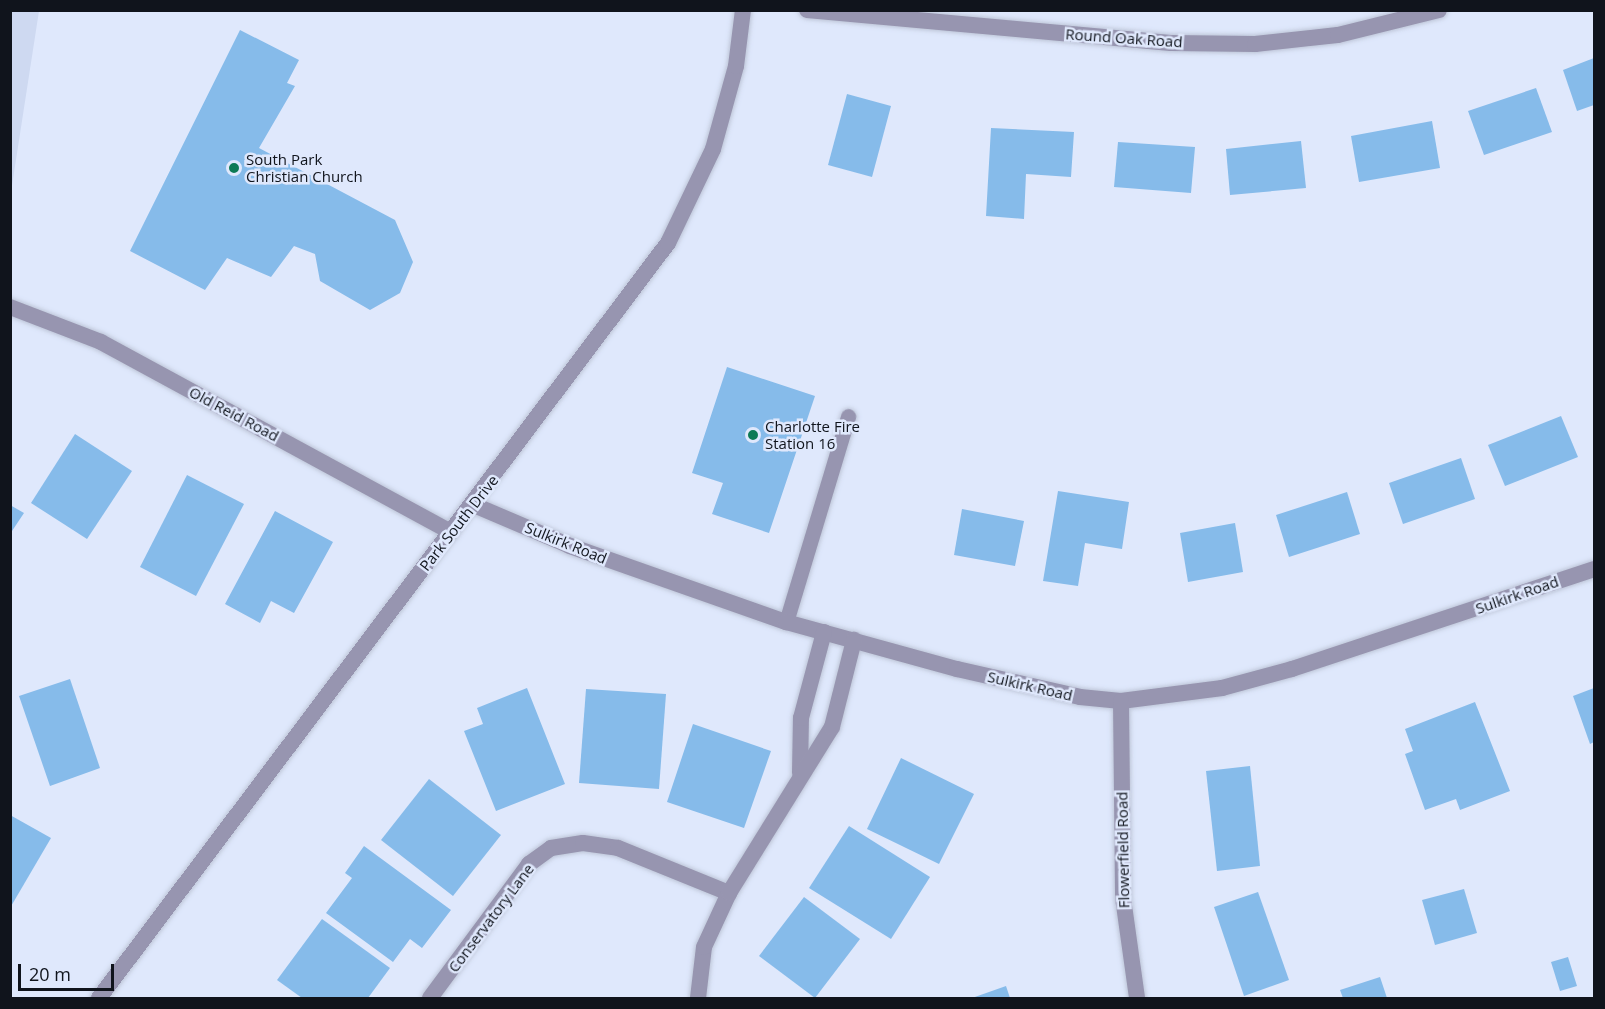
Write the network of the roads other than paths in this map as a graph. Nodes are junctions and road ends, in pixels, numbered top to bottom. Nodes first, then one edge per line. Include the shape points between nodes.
1 (743, 10) edge
2 (807, 10) edge
3 (1439, 10) edge
4 (10, 307) edge
5 (848, 416) dead end
6 (474, 505) junction
7 (452, 532) junction
8 (1594, 568) edge
9 (786, 622) junction
10 (824, 632) junction
11 (854, 640) junction
12 (1121, 700) junction
13 (800, 774) junction
14 (729, 893) junction
15 (106, 996) edge
16 (430, 999) edge
17 (698, 999) edge
18 (1137, 999) edge

1 - 6 street, Park South Drive via 736,66 716,139 668,243
2 - 3 street, Round Oak Road via 1171,43 1255,44 1338,34
4 - 7 street, Old Reid Road via 100,342
5 - 9 lane
6 - 7 street, Park South Drive
6 - 9 street, Sulkirk Road via 592,554
7 - 15 street, Park South Drive
8 - 12 street, Sulkirk Road via 1292,669 1222,688
9 - 10 street, Sulkirk Road
10 - 11 street, Sulkirk Road
10 - 13 street via 801,718
11 - 12 street, Sulkirk Road via 1080,697
11 - 13 street via 832,727
12 - 18 street, Flowerfield Road via 1123,898
13 - 14 street
14 - 16 street, Conservatory Lane via 618,848 583,843 551,848 529,864
14 - 17 street via 704,947

